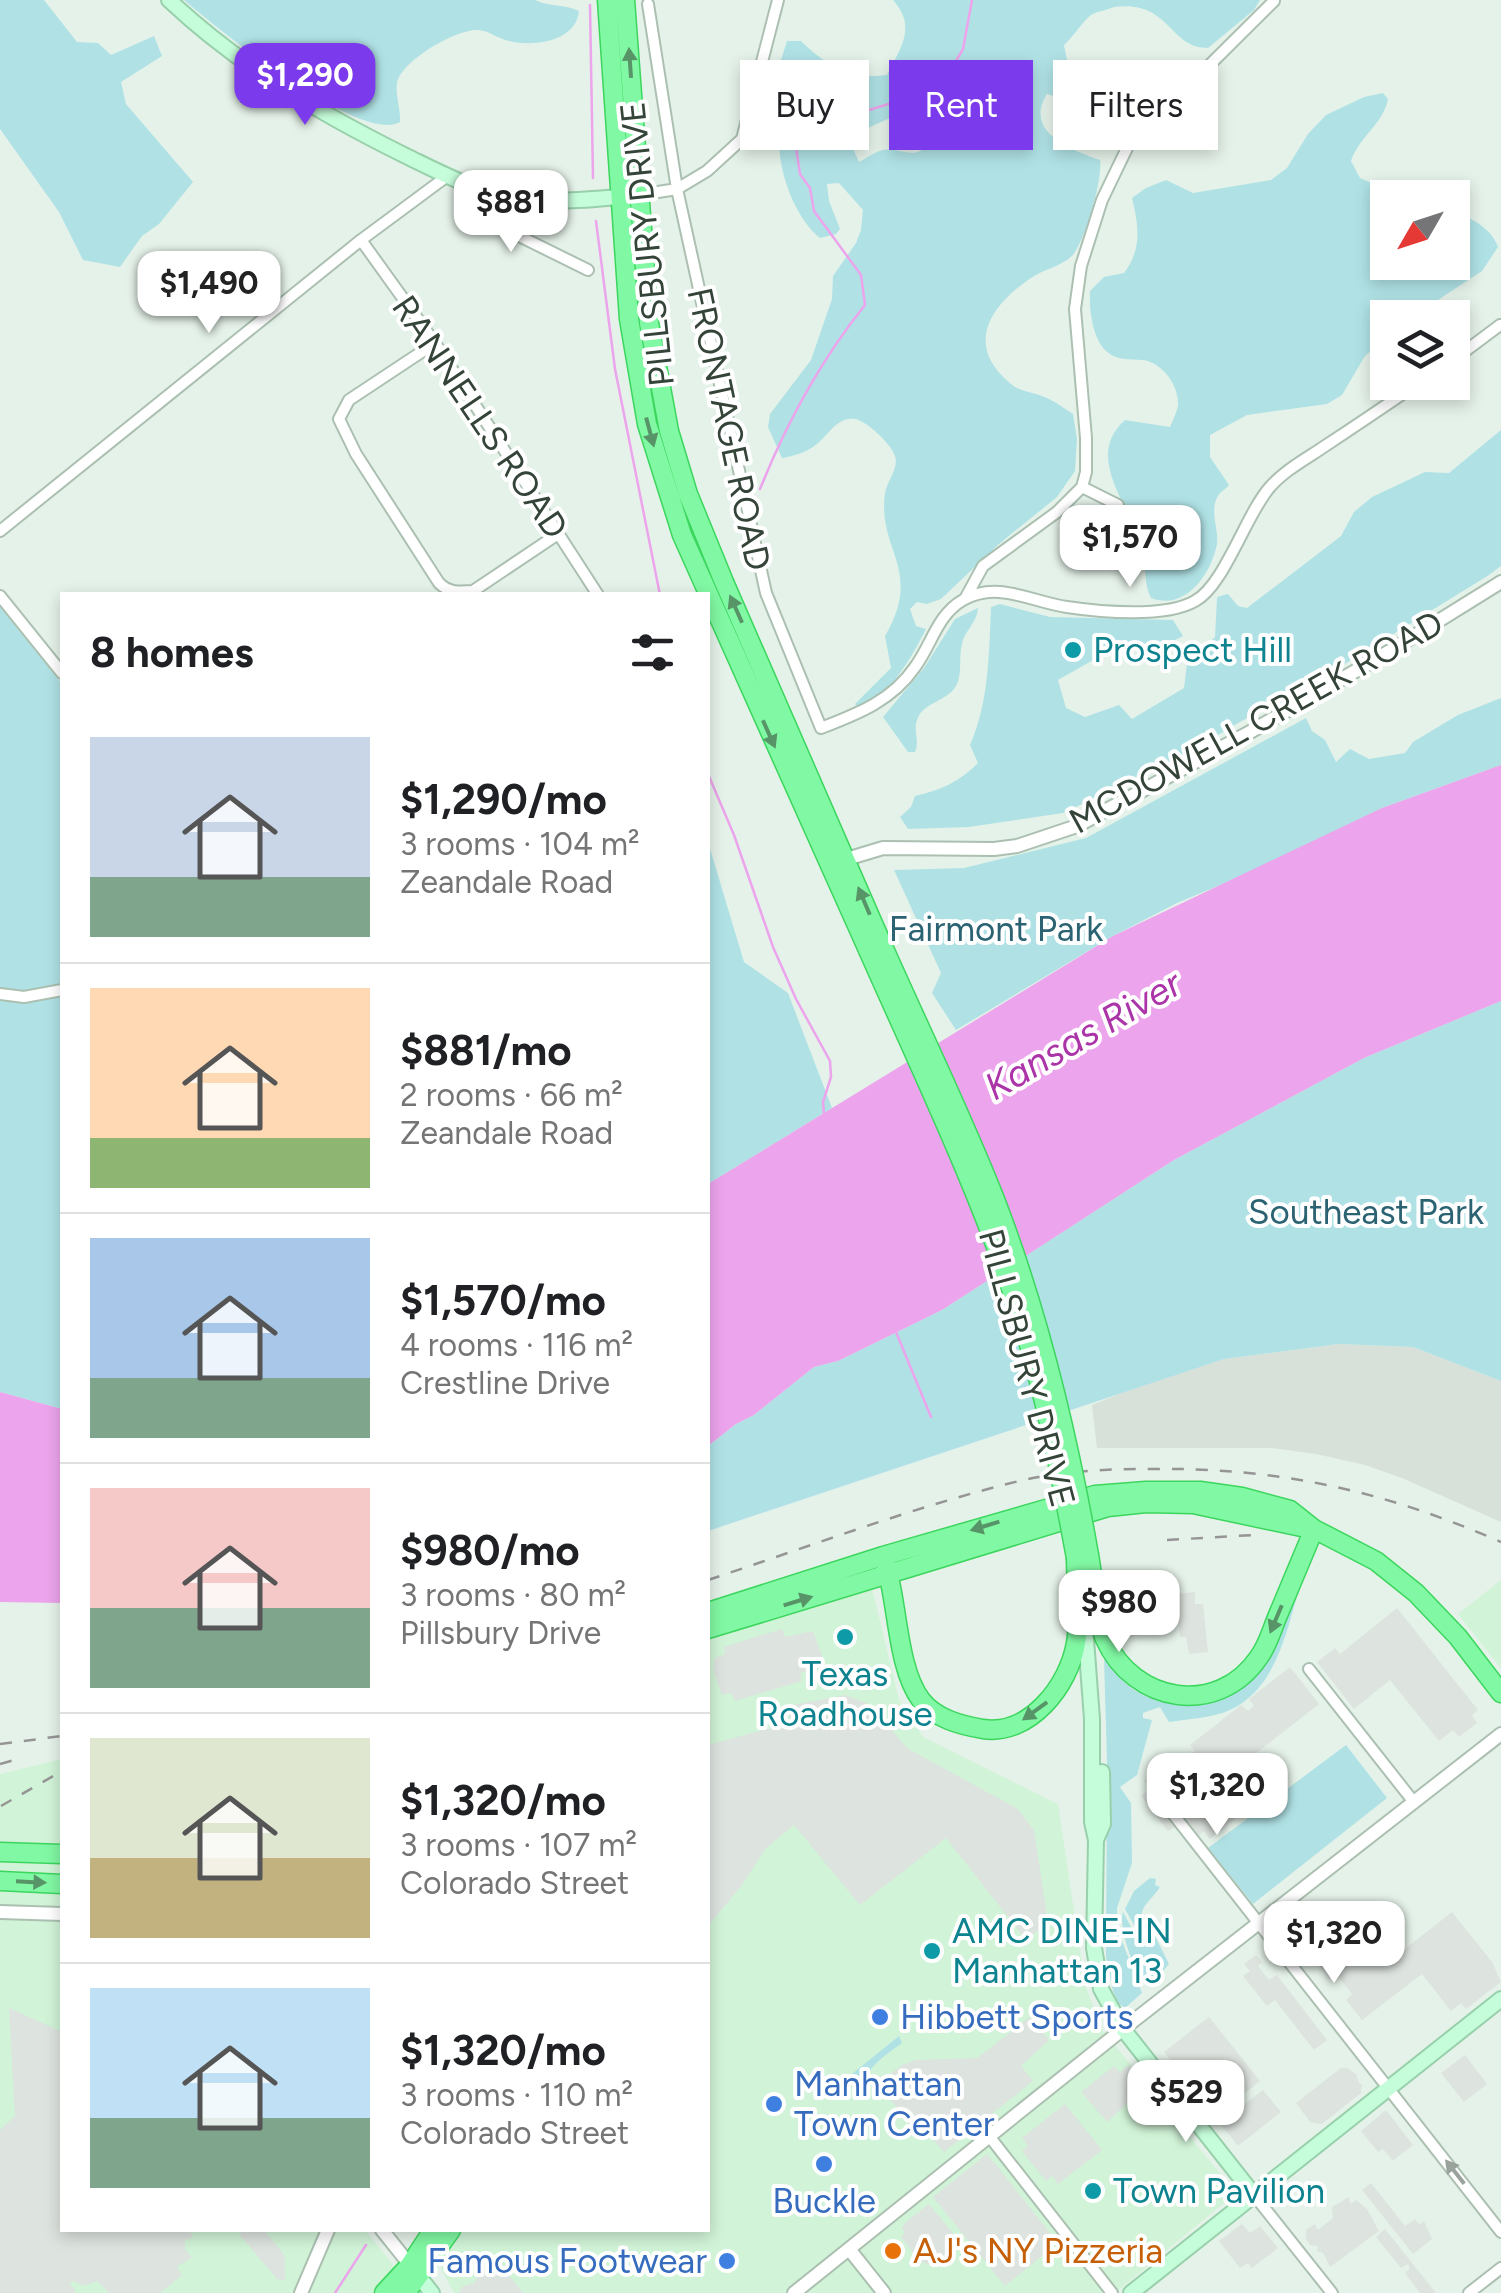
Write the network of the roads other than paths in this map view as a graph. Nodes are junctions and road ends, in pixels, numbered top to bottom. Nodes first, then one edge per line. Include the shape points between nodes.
1 (169, 0) edge
2 (607, 0) edge
3 (625, 0) edge
4 (778, 0) edge
5 (1274, 1) edge
6 (648, 4) dead end
7 (446, 177) junction
8 (677, 190) junction
9 (509, 196) junction
10 (629, 196) junction
11 (361, 240) junction
12 (588, 270) dead end
13 (1500, 325) edge
14 (435, 343) junction
15 (1470, 348) edge
16 (1393, 400) edge
17 (1082, 487) junction
18 (1118, 505) dead end
19 (0, 532) edge
20 (558, 534) junction
21 (1501, 582) edge
22 (596, 592) edge
23 (709, 592) edge
24 (710, 594) edge
25 (0, 596) edge
26 (965, 599) junction
27 (60, 671) edge
28 (837, 862) junction
29 (60, 990) edge
30 (0, 994) edge
31 (1314, 1529) junction
32 (1083, 1556) junction
33 (886, 1564) junction
34 (710, 1611) edge
35 (710, 1628) edge
36 (1308, 1669) dead end
37 (1501, 1692) edge
38 (1501, 1734) edge
39 (1155, 1791) dead end
40 (1413, 1802) junction
41 (0, 1852) edge
42 (60, 1854) edge
43 (0, 1881) edge
44 (60, 1884) edge
45 (0, 1912) edge
46 (60, 1914) edge
47 (1259, 1925) junction
48 (1501, 1999) edge
49 (1123, 2029) junction
50 (1389, 2088) junction
51 (989, 2136) junction
52 (1254, 2195) junction
53 (327, 2232) edge
54 (384, 2232) edge
55 (432, 2232) edge
56 (449, 2232) edge
57 (1501, 2232) edge
58 (850, 2249) junction
59 (1501, 2268) edge
60 (414, 2271) junction
61 (301, 2293) edge
62 (384, 2293) edge
63 (406, 2293) edge
64 (432, 2293) edge
65 (794, 2293) edge
66 (884, 2293) edge
67 (1112, 2293) edge
68 (1130, 2293) edge
69 (1332, 2293) edge
70 (1469, 2293) edge

1 - 7 main road via 252,68 336,122
2 - 10 highway, PILLSBURY DRIVE
10 -> 3 highway, PILLSBURY DRIVE
4 - 8 street via 742,139
5 - 17 street via 1128,146 1102,200 1075,310 1086,438
6 - 8 street, FRONTAGE ROAD
7 - 9 main road
7 - 11 street
8 - 10 street
8 - 26 street, FRONTAGE ROAD via 766,594 820,728 878,704 902,684 950,610
9 - 10 main road
9 - 12 street via 509,231
10 - 23 highway, PILLSBURY DRIVE via 634,353 648,424 682,535
11 - 14 street, RANNELLS ROAD
11 - 19 street
13 - 15 street
14 - 20 street, RANNELLS ROAD
14 - 20 street via 349,400 339,419 439,583 472,591
16 - 26 street via 1270,486 1197,601 1146,611 1068,607 1010,592
17 - 18 street
17 - 26 street via 983,566
20 - 22 street, RANNELLS ROAD
21 - 28 street, MCDOWELL CREEK ROAD via 1077,826 1018,846 884,848
24 - 28 highway, PILLSBURY DRIVE
25 - 27 street
28 - 32 highway, PILLSBURY DRIVE, bridge via 1022,1321
29 - 30 street
31 -> 32 highway via 1261,1655 1242,1678 1198,1697 1176,1698 1143,1685 1118,1662 1104,1636
31 - 33 highway via 1193,1504 1127,1505
31 - 37 highway via 1376,1561 1416,1593
32 -> 33 highway via 1076,1644 1058,1691 1037,1712 991,1730 941,1717 920,1699 905,1661
32 - 49 main road, PILLSBURY DRIVE via 1095,1968
33 - 34 highway
35 -> 33 highway
36 - 40 street
38 - 40 street
39 - 47 street
40 - 47 street
41 - 42 highway
43 -> 44 highway
45 - 46 street
47 - 49 street
47 - 50 street
48 - 50 main road
49 - 51 street
49 - 52 main road, PILLSBURY DRIVE
50 - 52 main road
57 -> 50 street
51 - 58 street
51 - 67 street
52 - 68 main road
52 - 69 street
53 - 61 street
54 - 60 street
55 - 60 highway
56 - 60 highway
58 - 65 street
58 - 66 street
59 - 70 street
60 - 62 highway
60 - 63 highway
60 - 64 main road

